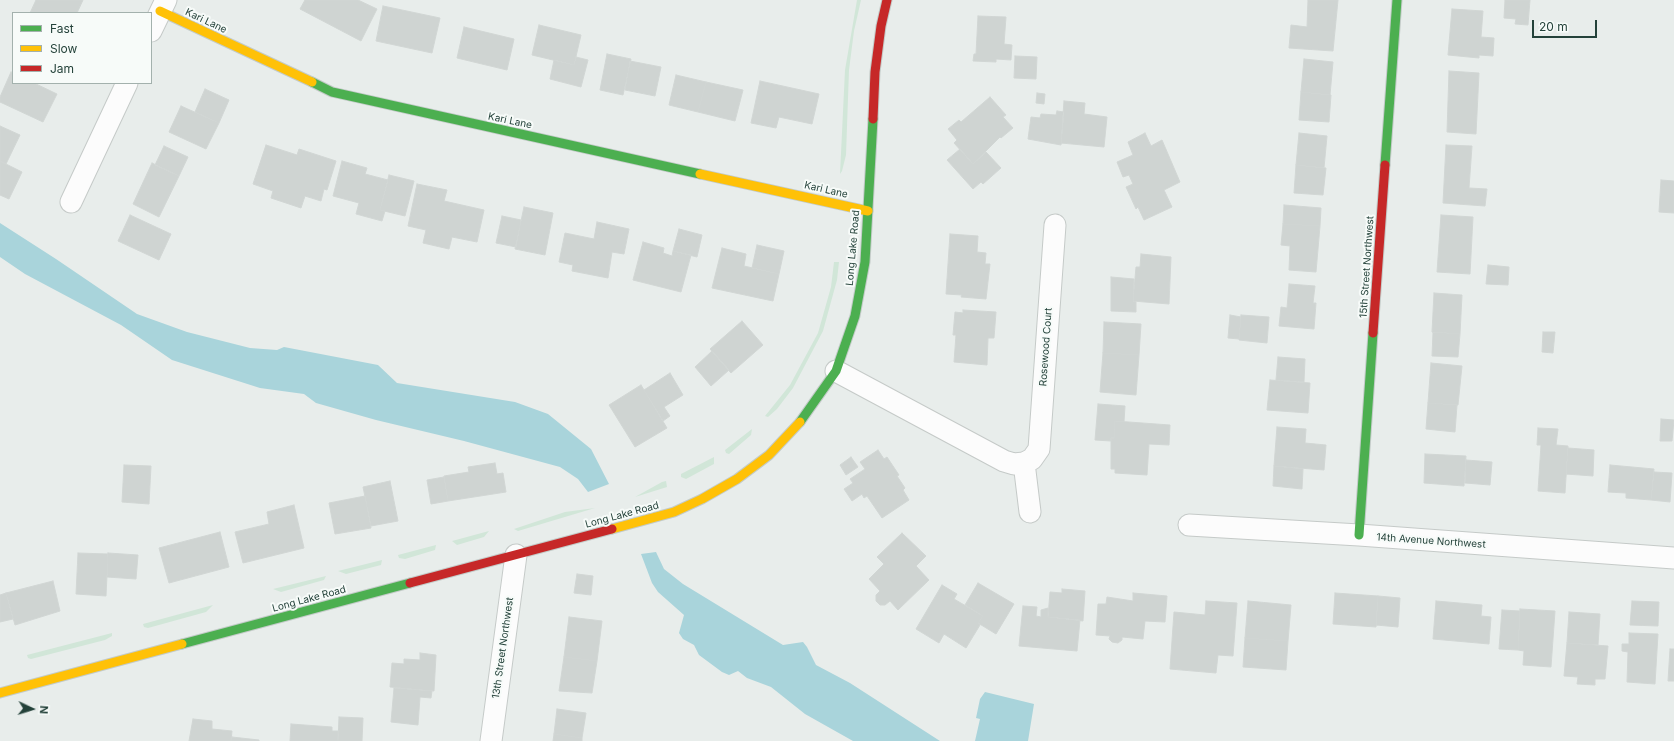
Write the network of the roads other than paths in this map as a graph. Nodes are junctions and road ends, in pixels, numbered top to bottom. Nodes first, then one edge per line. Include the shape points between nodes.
1 (887, 0) edge
2 (1397, 0) edge
3 (163, 6) edge
4 (152, 29) edge
5 (127, 84) edge
6 (71, 202) dead end
7 (868, 211) junction
8 (1055, 225) dead end
9 (836, 371) junction
10 (1024, 463) junction
11 (1030, 512) dead end
12 (1189, 525) dead end
13 (1359, 535) junction
14 (516, 555) junction
15 (1674, 558) edge
16 (0, 693) edge
17 (491, 741) edge

1 - 7 street, Long Lake Road via 875,72
2 - 13 street, 15th Street Northwest
3 - 4 street
3 - 7 street, Kari Lane via 332,92
5 - 6 street
7 - 9 street, Long Lake Road via 862,286 855,316
8 - 10 street, Rosewood Court via 1039,449 1032,459
9 - 10 street via 1004,461
9 - 14 street, Long Lake Road via 797,427 769,455 737,479 674,512
10 - 11 street
12 - 13 street, 14th Avenue Northwest
13 - 15 street, 14th Avenue Northwest
14 - 16 street, Long Lake Road
14 - 17 street, 13th Street Northwest

